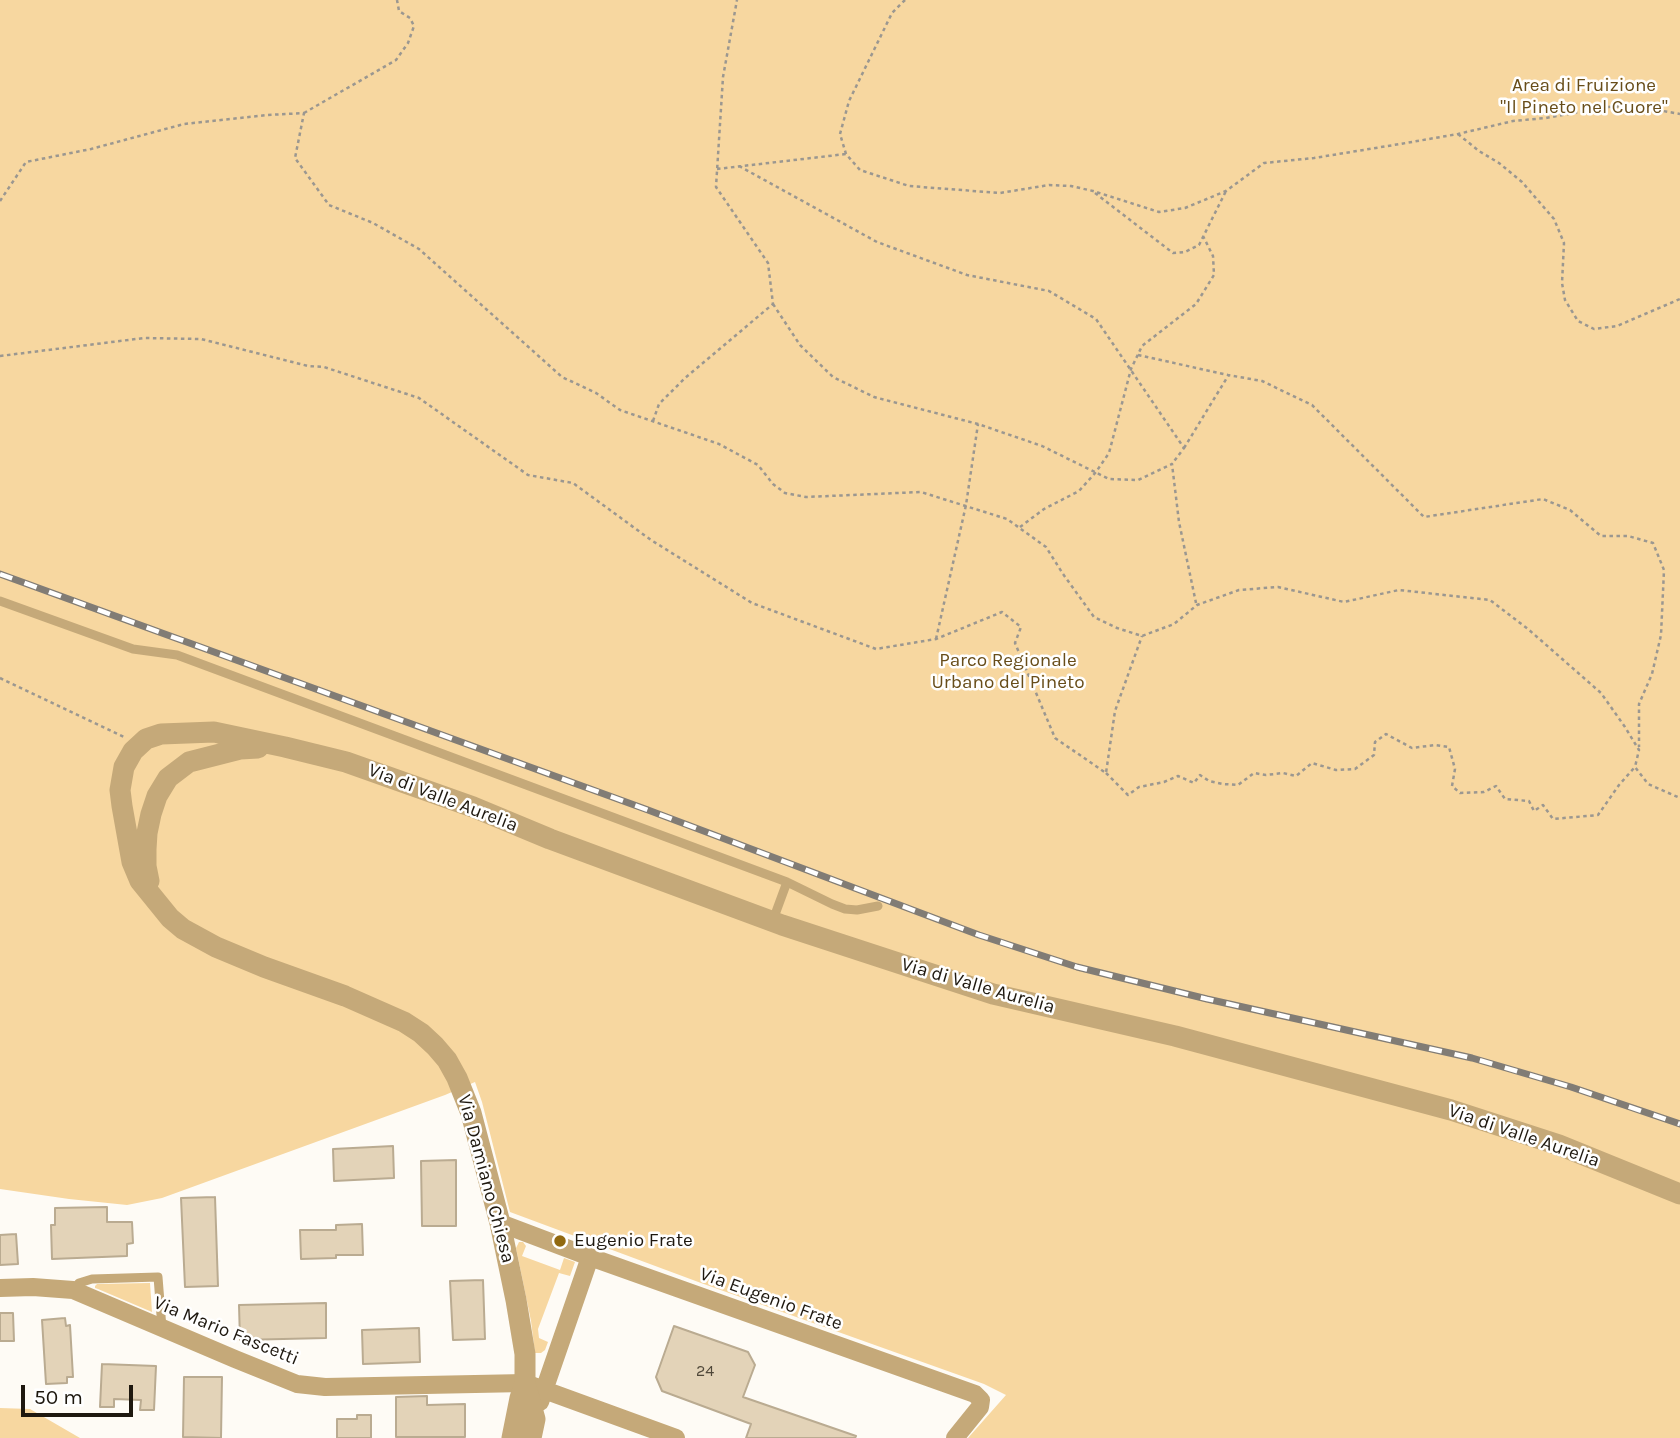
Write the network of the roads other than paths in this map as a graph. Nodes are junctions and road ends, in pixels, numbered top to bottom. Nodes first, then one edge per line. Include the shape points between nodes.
1 (0, 601) edge
2 (139, 744) joint
3 (285, 747) junction
4 (168, 778) joint
5 (787, 882) junction
6 (158, 903) junction
7 (878, 906) dead end
8 (773, 922) junction
9 (1680, 1194) edge
10 (500, 1223) junction
11 (590, 1257) junction
12 (0, 1288) edge
13 (73, 1290) junction
14 (162, 1328) junction
15 (534, 1387) junction
16 (533, 1428) edge
17 (512, 1438) edge
18 (676, 1438) edge
19 (954, 1438) edge

1 - 5 lane via 133,649 177,655
2 - 3 street, Via di Valle Aurelia via 161,734 214,732
2 - 6 street, Via Damiano Chiesa via 124,767 120,790 132,862
3 - 4 street, Via di Valle Aurelia via 209,756 189,762
3 - 8 street, Via di Valle Aurelia via 390,777
4 - 6 street, Via Damiano Chiesa via 151,814 145,849
5 - 7 lane via 845,909
5 - 8 lane
6 - 10 street, Via Damiano Chiesa via 176,923 201,939 380,1011 429,1039 457,1078 471,1113
8 - 9 street, Via di Valle Aurelia via 993,994 1175,1036 1451,1110 1559,1145
10 - 11 street, Via Eugenio Frate
10 - 15 street, Via Damiano Chiesa
11 - 15 street, Via Damiano Chiesa
11 - 19 street, Via Eugenio Frate via 975,1394 981,1400 980,1408
12 - 13 street, Via Mario Fascetti
13 - 14 street, Via Mario Fascetti
13 - 14 lane via 92,1279 158,1277
14 - 15 street, Via Mario Fascetti via 297,1384
15 - 16 street, Via Damiano Chiesa
15 - 17 street, Via Damiano Chiesa
15 - 18 street

